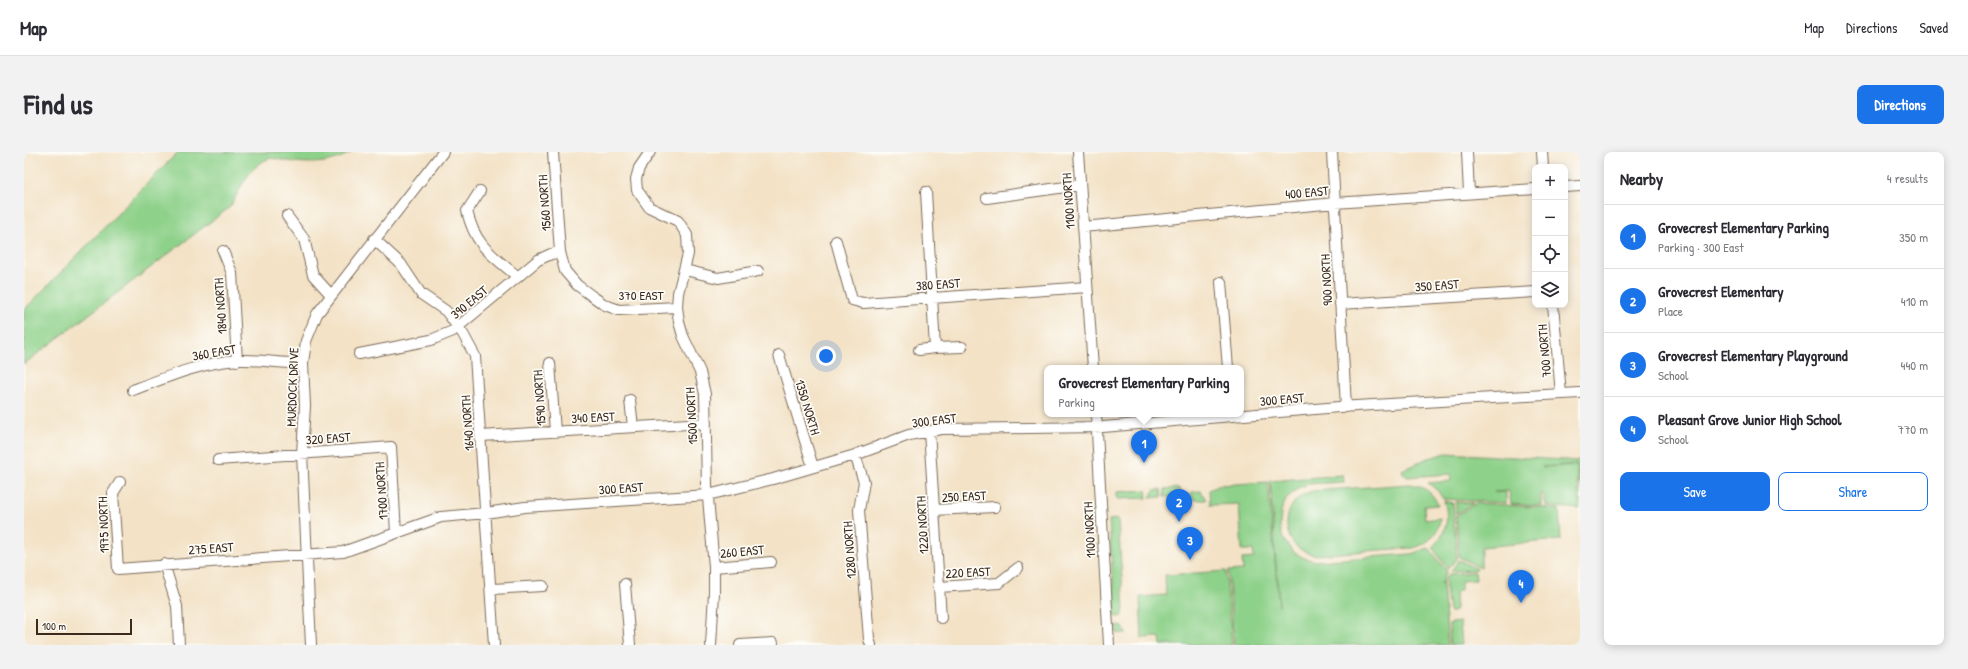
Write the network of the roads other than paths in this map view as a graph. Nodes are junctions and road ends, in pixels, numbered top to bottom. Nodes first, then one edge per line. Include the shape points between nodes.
1 (443, 152) edge
2 (553, 152) edge
3 (650, 152) edge
4 (1078, 152) edge
5 (1332, 152) edge
6 (1467, 152) edge
7 (1542, 152) edge
8 (1543, 164) edge
9 (1080, 185) junction
10 (1580, 186) edge
11 (1568, 187) edge
12 (1532, 189) edge
13 (480, 191) dead end
14 (926, 192) dead end
15 (1470, 193) junction
16 (987, 198) dead end
17 (1335, 203) junction
18 (287, 216) dead end
19 (1083, 226) junction
20 (374, 239) junction
21 (836, 241) dead end
22 (223, 251) dead end
23 (560, 252) junction
24 (685, 270) junction
25 (758, 271) dead end
26 (518, 277) junction
27 (1221, 282) dead end
28 (1088, 287) junction
29 (1532, 292) edge
30 (331, 295) junction
31 (932, 298) junction
32 (1340, 304) junction
33 (677, 307) junction
34 (1553, 308) edge
35 (458, 328) junction
36 (962, 347) dead end
37 (935, 348) junction
38 (919, 350) dead end
39 (359, 354) dead end
40 (778, 355) dead end
41 (237, 361) junction
42 (303, 363) junction
43 (550, 363) dead end
44 (1093, 365) edge
45 (1228, 365) edge
46 (132, 390) dead end
47 (1580, 393) edge
48 (1560, 394) junction
49 (630, 400) dead end
50 (1346, 407) junction
51 (1244, 414) edge
52 (1096, 417) edge
53 (1208, 417) edge
54 (706, 423) junction
55 (633, 427) junction
56 (1096, 427) junction
57 (929, 431) junction
58 (555, 432) junction
59 (481, 436) junction
60 (391, 448) joint
61 (302, 453) junction
62 (856, 455) junction
63 (218, 460) dead end
64 (813, 467) junction
65 (120, 482) dead end
66 (708, 494) junction
67 (994, 507) dead end
68 (934, 510) junction
69 (486, 513) junction
70 (396, 533) junction
71 (307, 554) junction
72 (772, 562) dead end
73 (164, 564) junction
74 (714, 567) junction
75 (1018, 568) dead end
76 (118, 569) joint
77 (625, 584) dead end
78 (543, 586) dead end
79 (939, 587) junction
80 (492, 589) junction
81 (940, 618) dead end
82 (773, 643) dead end
83 (179, 645) edge
84 (311, 645) edge
85 (494, 645) edge
86 (630, 645) edge
87 (711, 645) edge
88 (740, 645) edge
89 (871, 645) edge
90 (1109, 645) edge

1 - 20 street, MURDOCK DRIVE
2 - 23 street, 1560 NORTH
3 - 24 street, 1500 NORTH via 639,168 637,190 650,207 678,221 687,235 688,254
4 - 9 street, 1100 NORTH
5 - 17 street, 900 NORTH
6 - 15 street
7 - 8 street
9 - 16 street
9 - 19 street, 1100 NORTH
10 - 11 street
12 - 15 street, 400 EAST
13 - 26 street via 467,211 470,226 478,241
14 - 31 street
15 - 17 street, 400 EAST
17 - 19 street, 400 EAST
17 - 32 street, 900 NORTH
18 - 30 street via 304,239 313,275
19 - 28 street, 1100 NORTH
20 - 30 street, MURDOCK DRIVE
20 - 35 street, 1640 NORTH via 401,264 421,294 446,311
21 - 31 street, 380 EAST via 852,300 863,303
22 - 41 street, 1840 NORTH via 232,273
23 - 26 street, 390 EAST via 538,260
23 - 33 street, 370 EAST via 565,271 577,285 605,305 625,310
24 - 25 street via 718,278
24 - 33 street, 1500 NORTH
26 - 35 street, 390 EAST
27 - 45 street
28 - 31 street, 380 EAST
28 - 44 street, 1100 NORTH
29 - 32 street, 350 EAST
30 - 42 street, MURDOCK DRIVE via 317,314 306,341
31 - 37 street
32 - 50 street, 900 NORTH
33 - 54 street, 1500 NORTH via 683,336 700,372 705,394
34 - 48 street, 700 NORTH
35 - 39 street, 390 EAST via 430,340
35 - 59 street, 1640 NORTH via 475,356
36 - 37 street
37 - 38 street
40 - 64 street, 1350 NORTH
41 - 42 street, 360 EAST
41 - 46 street, 360 EAST via 201,366
42 - 61 street, MURDOCK DRIVE via 305,406
43 - 58 street, 1590 NORTH
47 - 48 street, 300 EAST
48 - 50 street, 300 EAST
49 - 55 street
50 - 51 street, 300 EAST
52 - 56 street, 1100 NORTH
53 - 56 street, 300 EAST
54 - 55 street, 340 EAST
54 - 66 street, 1500 NORTH
55 - 58 street, 340 EAST
56 - 57 street, 300 EAST
56 - 90 street, 1100 NORTH
57 - 62 street, 300 EAST via 909,435
57 - 68 street, 1220 NORTH
58 - 59 street, 340 EAST
59 - 69 street, 1640 NORTH
60 - 61 street, 320 EAST
60 - 70 street, 1700 NORTH
61 - 63 street, 320 EAST
61 - 71 street, MURDOCK DRIVE
62 - 64 street, 300 EAST
62 - 89 street, 1280 NORTH via 864,482 859,510
64 - 66 street, 300 EAST via 745,487
65 - 76 street, 1975 NORTH via 113,493
66 - 69 street, 300 EAST via 525,507
66 - 74 street, 1500 NORTH
67 - 68 street, 250 EAST
68 - 79 street, 1220 NORTH
69 - 70 street, 300 EAST via 442,517
69 - 80 street, 1640 NORTH
70 - 71 street, 300 EAST via 343,552
71 - 73 street, 275 EAST
71 - 84 street, MURDOCK DRIVE
72 - 74 street, 260 EAST
73 - 76 street, 275 EAST
73 - 83 street via 176,606
74 - 87 street, 1500 NORTH
75 - 79 street, 220 EAST via 999,583
77 - 86 street
78 - 80 street
79 - 81 street, 1220 NORTH
80 - 85 street, 1640 NORTH
82 - 88 street

